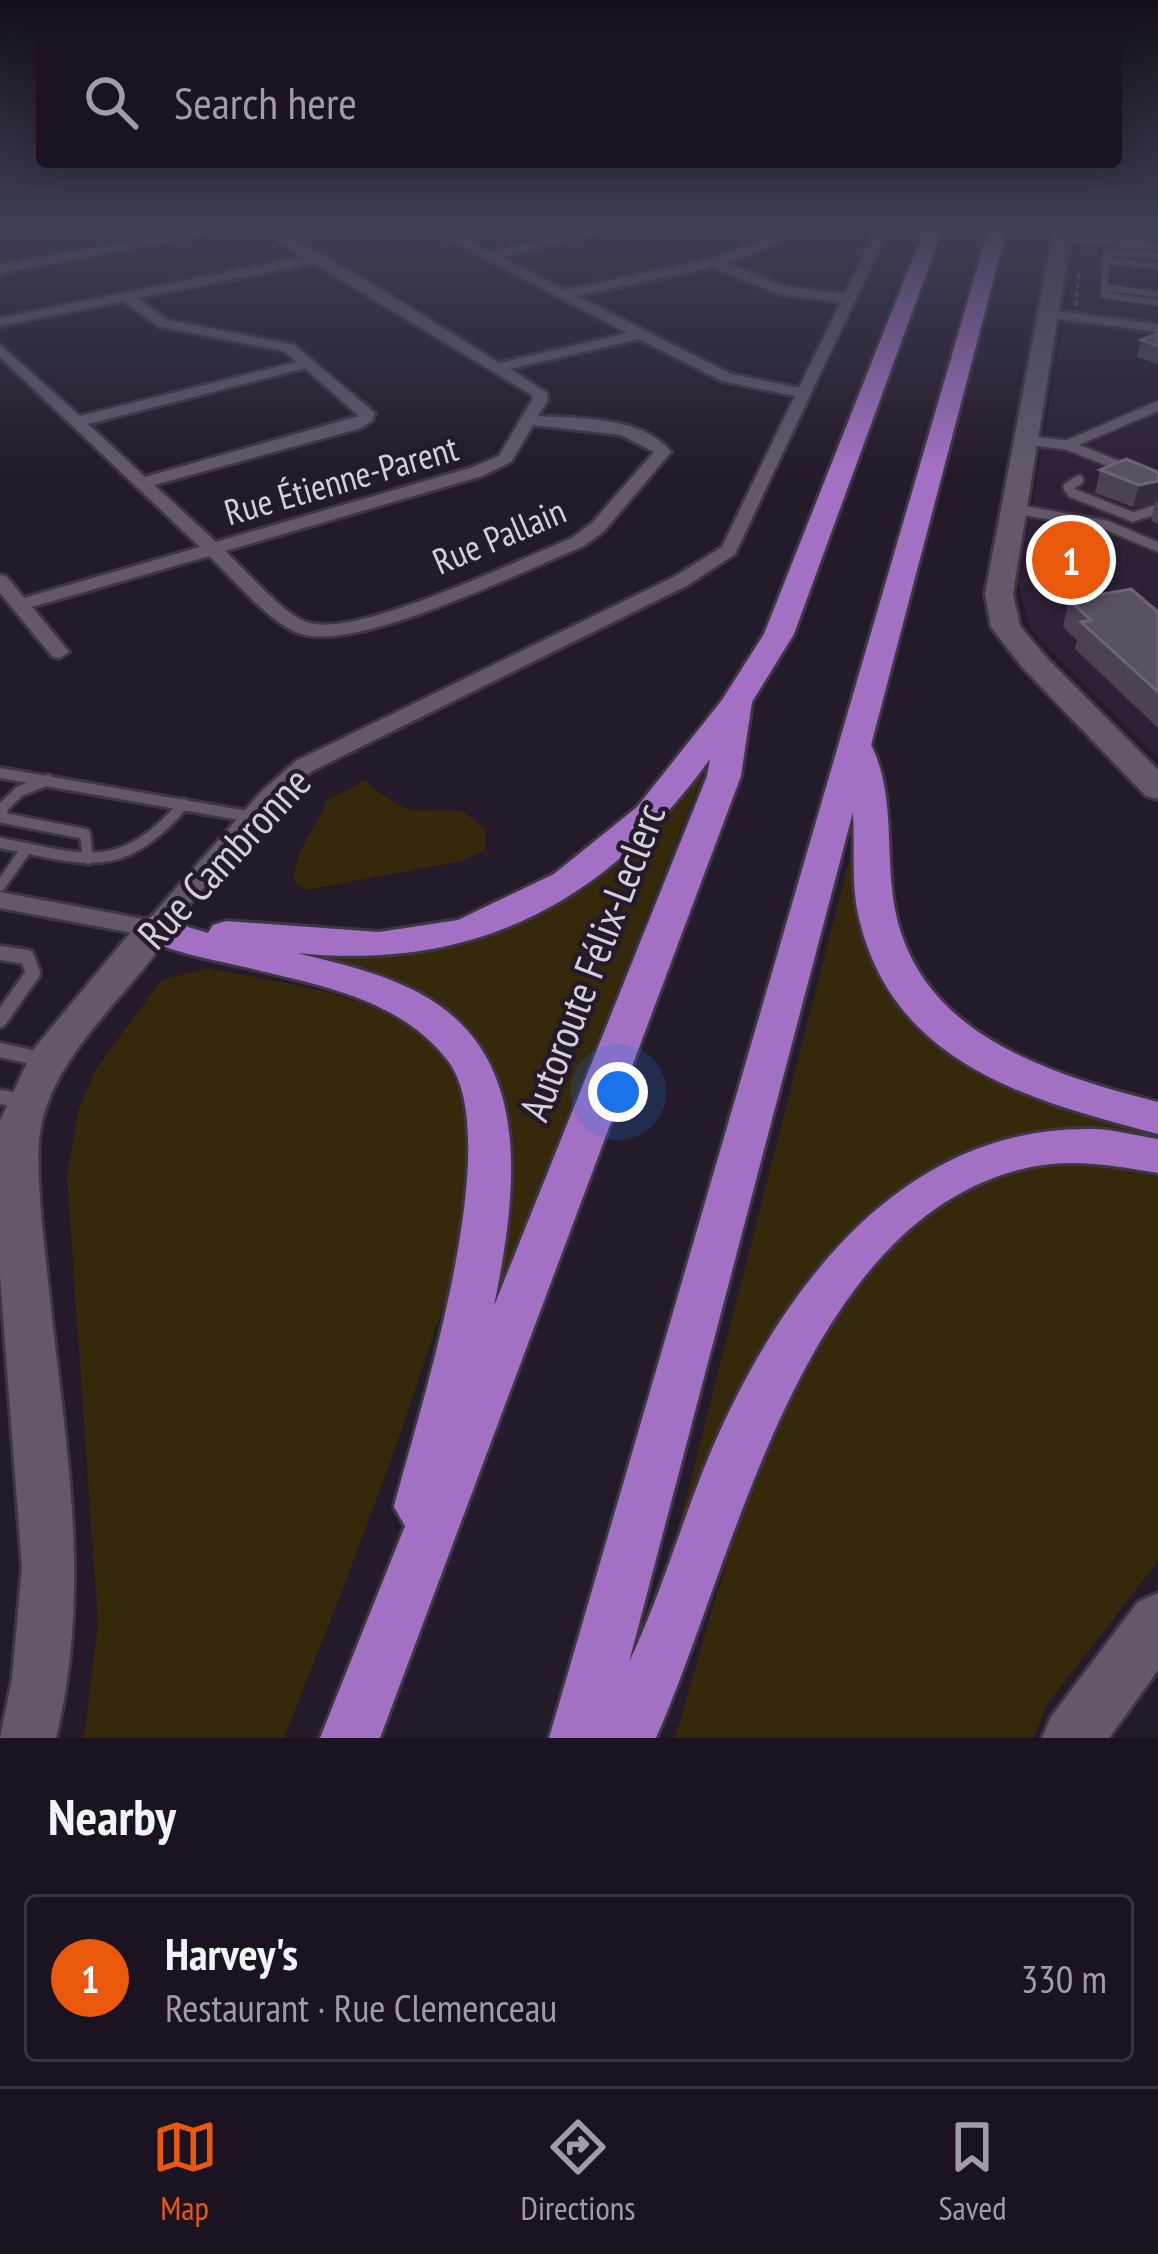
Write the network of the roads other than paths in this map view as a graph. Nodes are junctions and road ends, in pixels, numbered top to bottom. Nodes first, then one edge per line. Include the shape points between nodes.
1 (64, 309) edge
2 (143, 309) edge
3 (403, 309) edge
4 (593, 309) edge
5 (845, 309) edge
6 (903, 309) edge
7 (976, 309) edge
8 (1049, 309) edge
9 (1048, 314) junction
10 (0, 322) edge
11 (1158, 328) edge
12 (641, 334) junction
13 (0, 349) edge
14 (308, 363) junction
15 (500, 368) junction
16 (804, 393) junction
17 (1158, 406) edge
18 (527, 420) junction
19 (80, 421) junction
20 (1024, 440) junction
21 (1066, 445) junction
22 (1078, 480) dead end
23 (1158, 481) edge
24 (145, 482) junction
25 (1012, 508) junction
26 (1158, 509) edge
27 (1158, 547) edge
28 (216, 549) junction
29 (0, 580) edge
30 (20, 605) junction
31 (59, 652) dead end
32 (736, 702) junction
33 (856, 743) junction
34 (0, 773) edge
35 (49, 779) junction
36 (1157, 787) edge
37 (184, 804) junction
38 (252, 817) junction
39 (0, 843) edge
40 (27, 848) junction
41 (88, 859) junction
42 (0, 886) edge
43 (0, 900) edge
44 (154, 929) junction
45 (0, 953) edge
46 (3, 1011) edge
47 (0, 1050) edge
48 (19, 1103) edge
49 (1158, 1118) edge
50 (1158, 1156) edge
51 (10, 1235) edge
52 (396, 1616) junction
53 (1158, 1622) edge
54 (26, 1738) edge
55 (350, 1738) edge
56 (579, 1738) edge
57 (625, 1738) edge
58 (1072, 1738) edge

1 - 10 street
2 - 14 street via 163,323 276,342
3 - 15 street
4 - 12 street
5 - 16 street, Rue Cambronne
6 - 32 highway, Autoroute Félix-Leclerc via 779,634
7 - 33 highway
8 - 9 street
9 - 11 street
9 - 20 street
12 - 15 street
12 - 16 street via 748,386
13 - 19 street
14 - 19 street
14 - 24 street via 364,407 367,418
15 - 18 street via 539,393
16 - 38 street, Rue Cambronne via 729,550 662,591 304,766
17 - 21 lane
18 - 28 street, Rue Étienne-Parent via 494,466
18 - 28 street, Rue Pallain via 631,432 656,440 664,452 578,542 367,626 308,630
19 - 24 street
20 - 21 lane
20 - 25 street
21 - 23 lane
22 - 26 lane via 1067,487 1072,493 1133,517
24 - 28 street
25 - 27 lane via 1106,525
25 - 36 street via 999,595 1006,627
28 - 30 street, Rue Étienne-Parent
29 - 30 street
30 - 31 street
32 - 44 highway via 621,841 532,904 469,932 399,944
32 - 52 highway, Autoroute Félix-Leclerc via 724,776
33 - 49 highway via 872,819 878,917 928,1016 1018,1078
33 - 56 highway
34 - 35 lane
35 - 37 lane
35 - 41 lane via 20,791 2,808 3,818 85,834
37 - 38 lane
37 - 41 lane via 137,849
38 - 44 street, Rue Cambronne
39 - 40 lane
40 - 41 lane
40 - 42 lane
43 - 44 street
44 - 48 street, Rue Cambronne
44 - 52 highway via 394,996 442,1028 477,1074 490,1137 488,1213
45 - 46 lane via 27,957 33,973
47 - 48 lane
48 - 51 street
50 - 57 highway via 1094,1146 1009,1156 940,1185 869,1239 774,1372
51 - 54 street via 50,1567 41,1679
52 - 55 highway, Autoroute Félix-Leclerc
53 - 58 street

